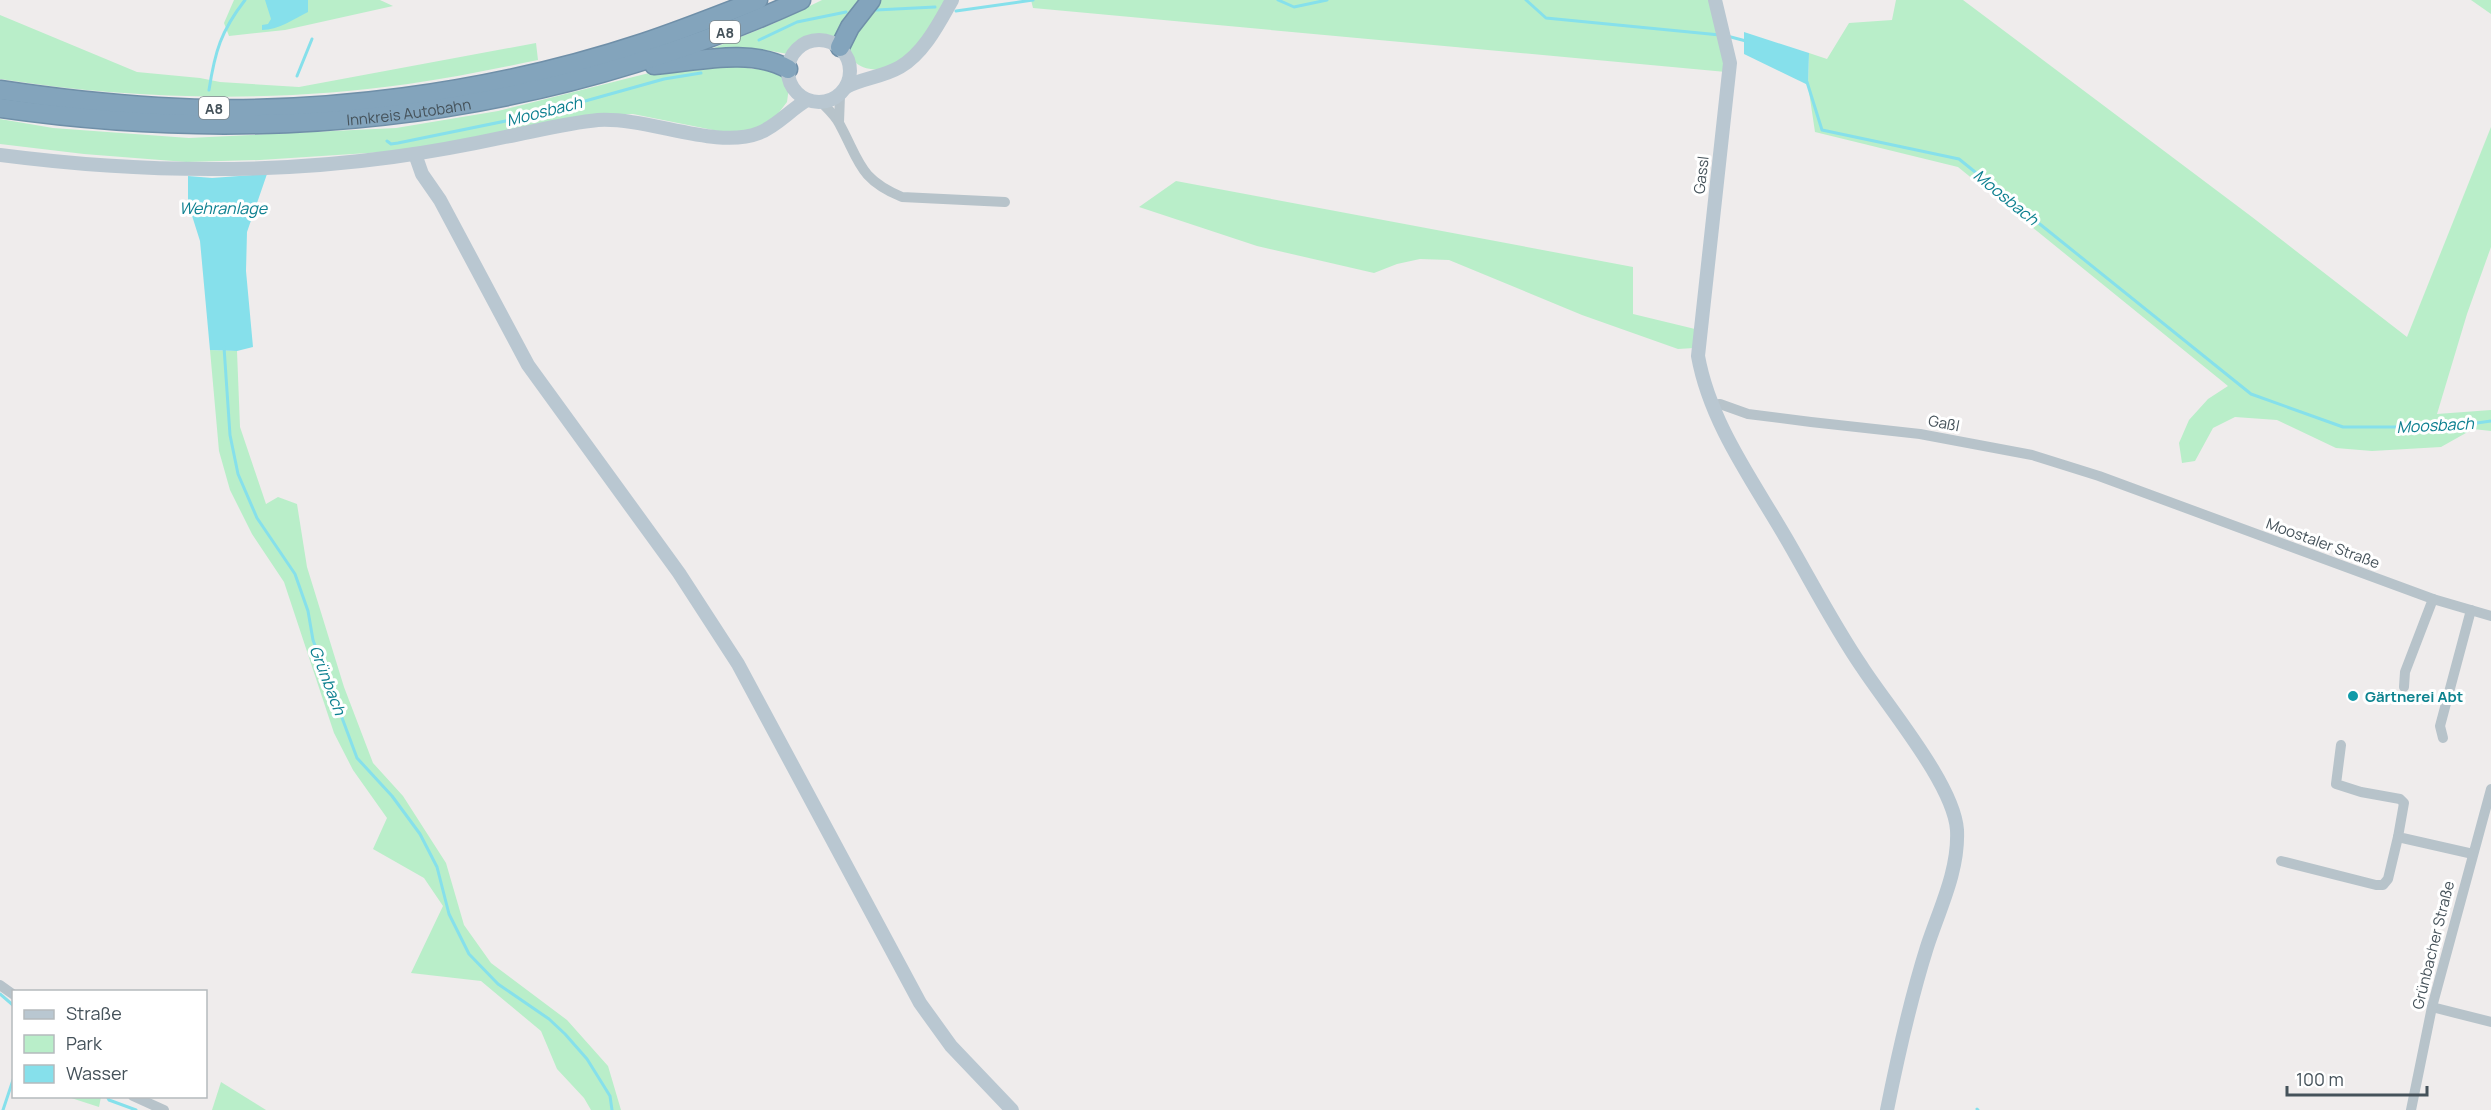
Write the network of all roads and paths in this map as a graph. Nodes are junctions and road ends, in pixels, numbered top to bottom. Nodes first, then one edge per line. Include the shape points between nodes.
1 (758, 0) edge
2 (801, 0) edge
3 (871, 0) edge
4 (952, 0) edge
5 (1715, 0) edge
6 (840, 47) junction
7 (850, 67) junction
8 (616, 69) junction
9 (788, 69) junction
10 (873, 76) junction
11 (793, 88) junction
12 (0, 90) edge
13 (843, 91) junction
14 (807, 100) junction
15 (822, 103) junction
16 (0, 108) edge
17 (787, 113) junction
18 (839, 122) junction
19 (415, 154) junction
20 (0, 155) edge
21 (1005, 202) dead end
22 (1711, 405) junction
23 (2165, 502) joint
24 (2433, 599) junction
25 (2471, 610) junction
26 (2491, 616) edge
27 (2404, 687) dead end
28 (2443, 738) dead end
29 (2341, 745) dead end
30 (2491, 789) edge
31 (2398, 837) junction
32 (2473, 854) junction
33 (2282, 861) dead end
34 (2432, 1007) junction
35 (2491, 1022) edge
36 (137, 1098) edge
37 (164, 1110) edge
38 (1012, 1110) edge
39 (1887, 1110) edge
40 (2411, 1110) edge

1 - 12 highway, Innkreis Autobahn / A8 via 641,43 534,72 441,91 369,100 249,108 160,107
2 - 8 highway, Innkreis Autobahn / A8 via 708,39
3 - 6 highway
4 - 10 street via 912,58 901,67
5 - 22 street, Gassl via 1730,63 1698,356
6 - 7 street
6 - 9 street via 823,40 806,43 792,55
7 - 10 street
7 - 13 street
8 - 9 highway via 718,58 769,61
8 - 16 highway, Innkreis Autobahn / A8 via 446,108 316,123 160,125
9 - 11 street
10 - 13 street
11 - 14 street
11 - 17 street
13 - 15 street
13 - 18 street
14 - 15 street
14 - 17 street
15 - 18 street
17 - 19 street via 766,131 737,138 642,122 600,120
18 - 21 street via 859,166 890,192 920,199
19 - 20 street via 237,169 105,166
19 - 38 street via 422,174 440,200 528,365 680,573 738,664 920,1003 951,1046
22 - 23 street, Gaßl via 1720,404 1748,414 1920,434 2032,455
22 - 39 street via 1860,665 1952,804 1957,829 1955,857 1904,1028
23 - 24 street, Moostaler Straße
24 - 25 street, Moostaler Straße
24 - 27 street via 2405,672
25 - 26 street, Moostaler Straße
25 - 28 street via 2440,726
29 - 31 street via 2336,784 2400,799 2404,803
30 - 32 street, Grünbacher Straße
31 - 32 street
31 - 33 street via 2383,885
32 - 34 street, Grünbacher Straße
34 - 35 street
34 - 40 street, Grünbacher Straße
36 - 37 street

